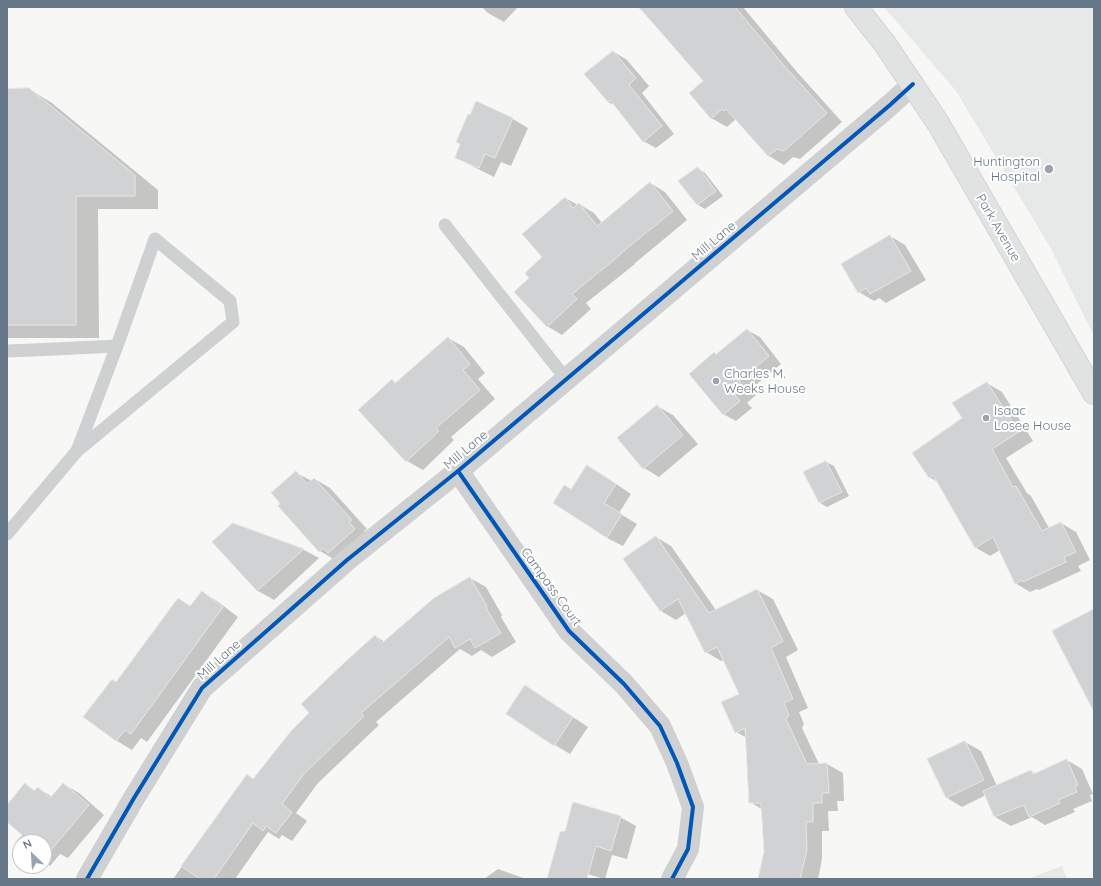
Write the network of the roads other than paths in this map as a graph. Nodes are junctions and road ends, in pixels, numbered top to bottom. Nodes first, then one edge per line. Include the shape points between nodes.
1 (856, 7) edge
2 (913, 84) junction
3 (445, 225) dead end
4 (117, 346) junction
5 (7, 351) edge
6 (566, 379) junction
7 (1094, 393) edge
8 (77, 451) junction
9 (458, 471) junction
10 (7, 534) edge
11 (88, 879) edge
12 (672, 879) edge

1 - 2 main road, Park Avenue
2 - 6 street, Mill Lane
2 - 7 main road, Park Avenue via 960,160
3 - 6 lane
4 - 5 lane
4 - 8 lane
4 - 8 lane via 155,239 230,301 233,322
6 - 9 street, Mill Lane
8 - 10 lane
9 - 11 street, Mill Lane via 347,560 202,688 134,798
9 - 12 street, Campass Court via 569,631 624,684 660,726 693,807 688,849

